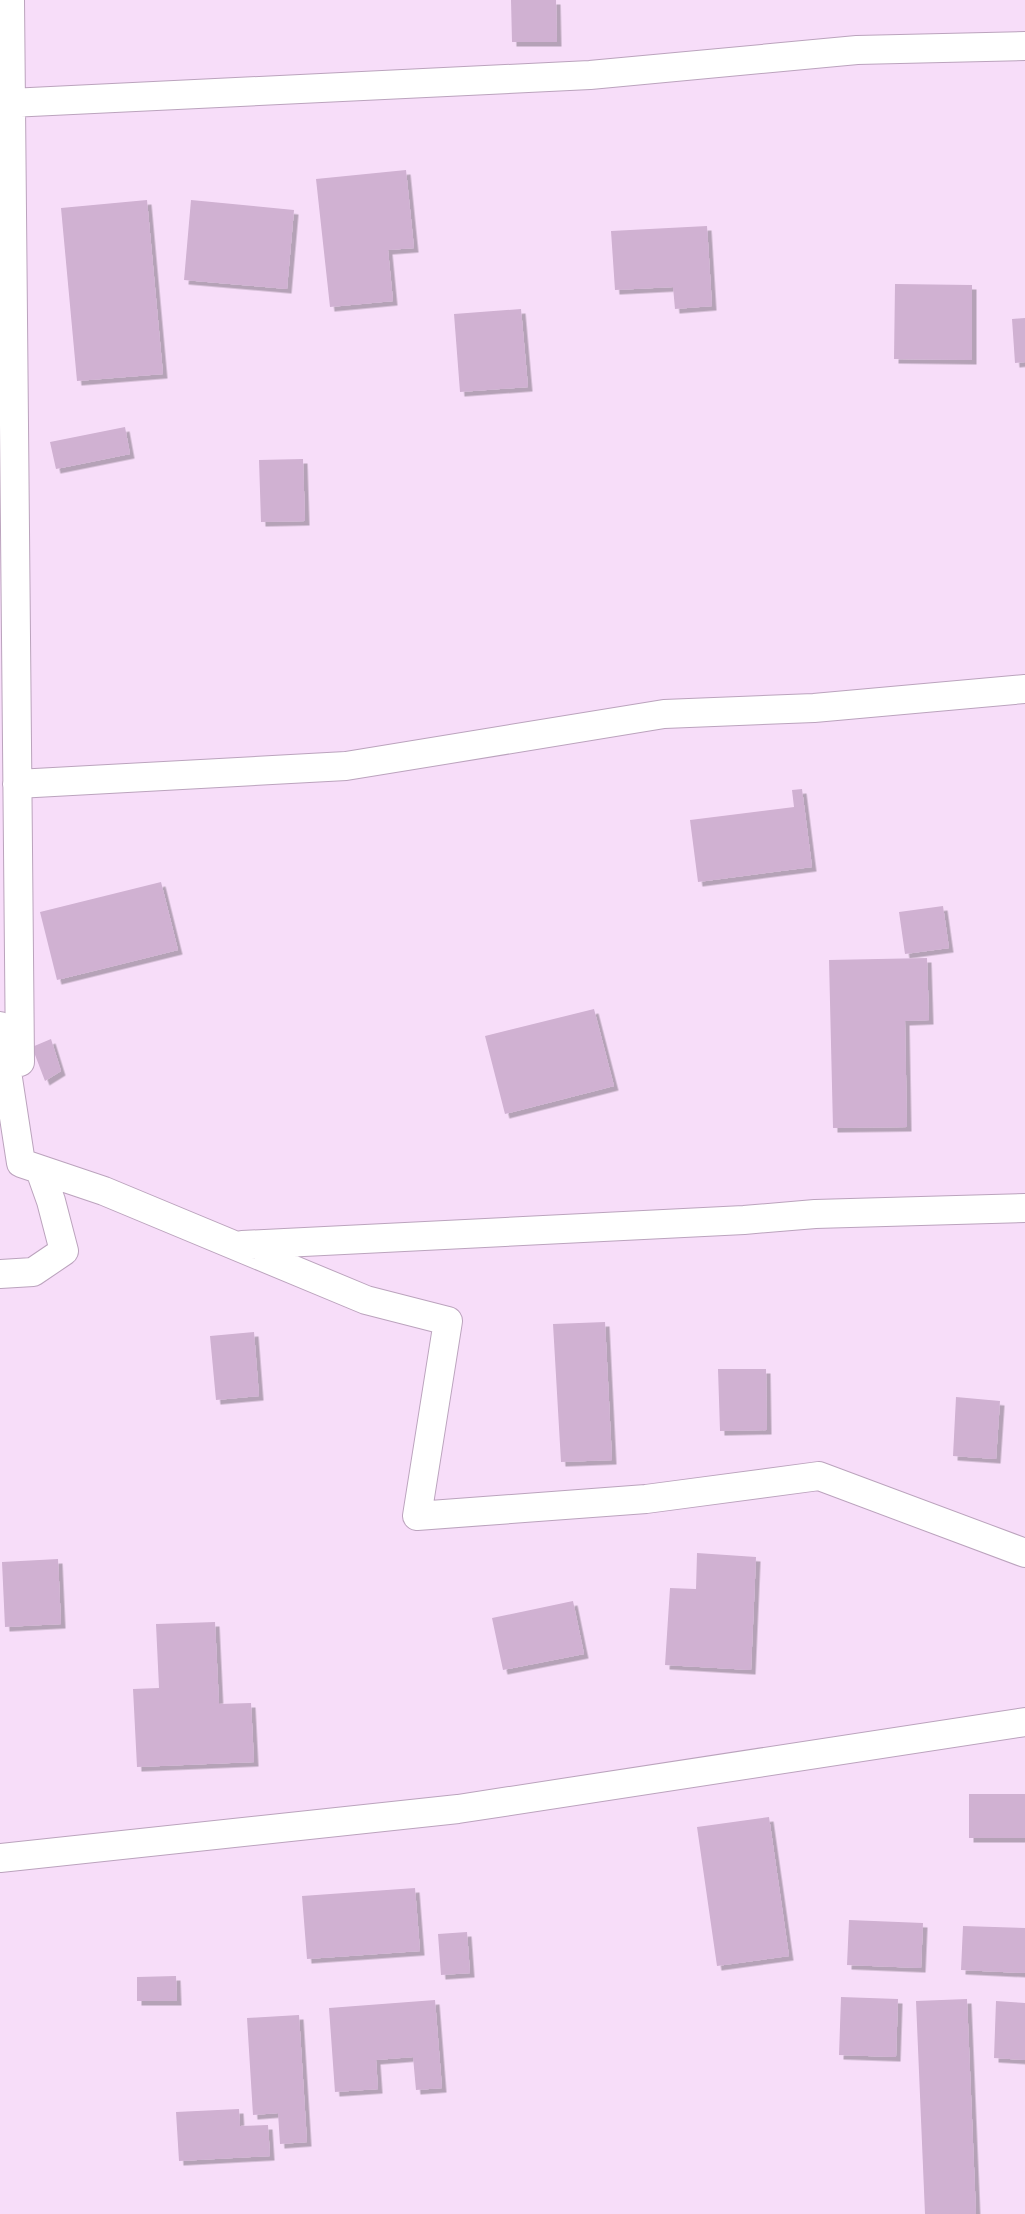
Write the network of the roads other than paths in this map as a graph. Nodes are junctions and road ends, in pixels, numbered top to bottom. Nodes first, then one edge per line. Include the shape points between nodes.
1 (10, 0) edge
2 (1025, 46) edge
3 (10, 103) junction
4 (6, 330) edge
5 (1025, 689) edge
6 (17, 784) junction
7 (0, 1026) edge
8 (30, 1166) junction
9 (1025, 1208) edge
10 (236, 1246) junction
11 (0, 1274) edge
12 (1025, 1553) edge
13 (1025, 1722) edge
14 (0, 1858) edge

1 - 3 street
2 - 3 street via 857,50 590,75
3 - 4 street
4 - 6 street
5 - 6 street via 814,708 664,714 346,766
6 - 8 street
7 - 8 street
8 - 10 street via 104,1191
8 - 11 street via 51,1201 64,1251 34,1272
9 - 10 street via 815,1214
10 - 12 street via 366,1300 448,1321 417,1516 646,1499 818,1476
13 - 14 street via 458,1809

